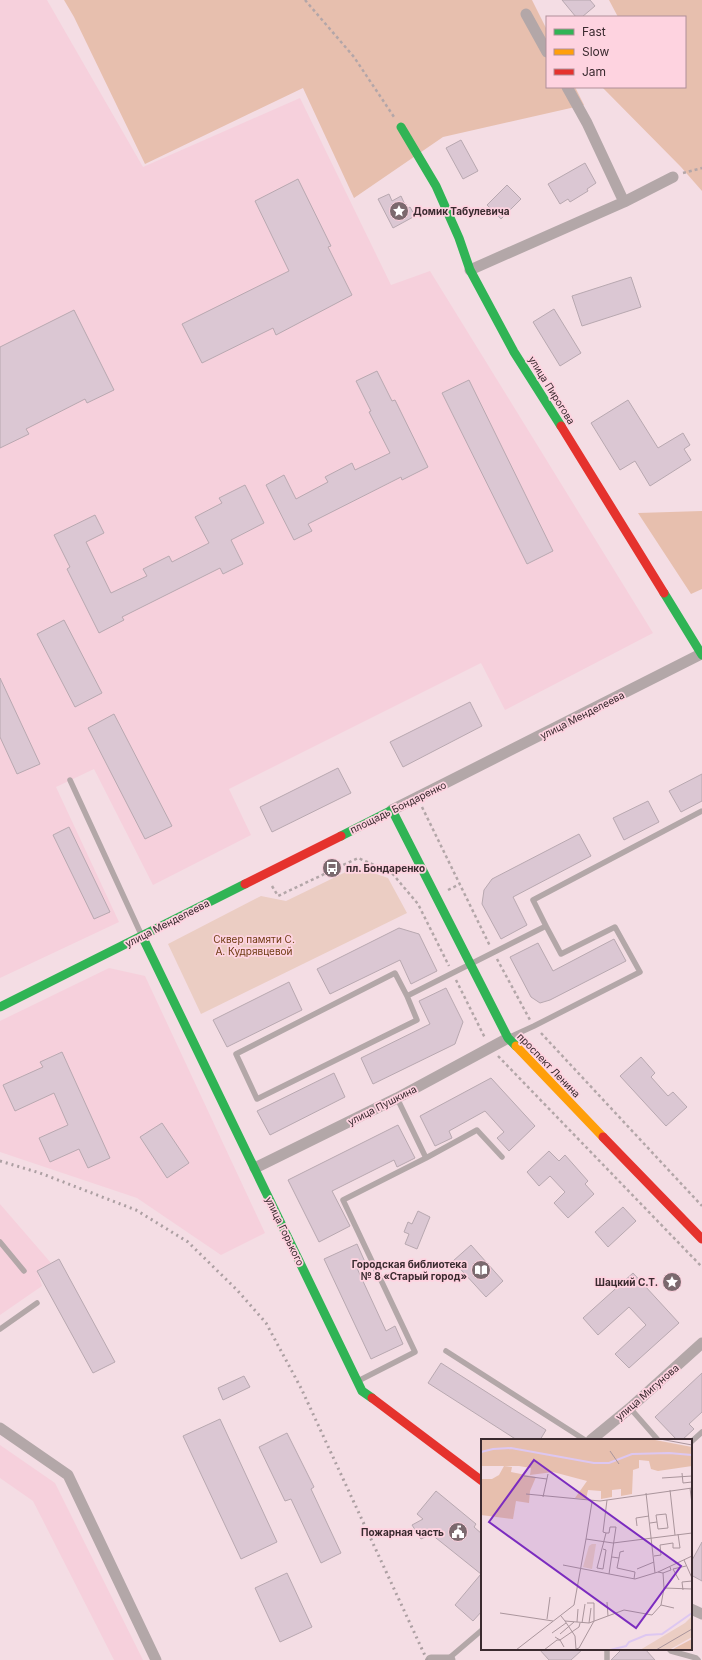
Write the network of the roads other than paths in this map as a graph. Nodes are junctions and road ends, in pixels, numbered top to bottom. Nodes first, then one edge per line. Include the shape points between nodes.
1 (526, 14) dead end
2 (546, 50) edge
3 (568, 88) edge
4 (401, 127) road end
5 (672, 177) road end
6 (624, 202) junction
7 (470, 270) junction
8 (702, 655) edge
9 (462, 775) joint
10 (70, 780) dead end
11 (392, 810) junction
12 (702, 811) edge
13 (334, 839) joint
14 (546, 926) junction
15 (142, 936) junction
16 (471, 965) junction
17 (407, 996) junction
18 (0, 1006) edge
19 (508, 1038) junction
20 (397, 1098) junction
21 (502, 1157) dead end
22 (426, 1158) junction
23 (254, 1168) junction
24 (702, 1239) edge
25 (0, 1242) edge
26 (24, 1272) dead end
27 (36, 1303) dead end
28 (0, 1329) edge
29 (702, 1344) edge
30 (446, 1351) dead end
31 (357, 1381) junction
32 (630, 1408) junction
33 (0, 1428) edge
34 (702, 1432) edge
35 (583, 1439) edge
36 (593, 1439) edge
37 (657, 1439) edge
38 (692, 1441) edge
39 (481, 1480) edge
40 (692, 1609) edge
41 (702, 1614) edge
42 (481, 1631) edge
43 (670, 1650) edge
44 (156, 1660) edge
45 (432, 1660) edge
46 (449, 1660) edge
47 (698, 1660) edge

1 - 2 street
3 - 6 street via 588,123
4 - 7 street, улица Пирогова via 436,186
5 - 6 street
6 - 7 street
7 - 8 street, улица Пирогова via 514,352
8 - 9 street, улица Менделеева
9 - 11 street, площадь Бондаренко
10 - 15 lane
11 - 13 street, площадь Бондаренко
11 - 16 street, проспект Ленина
12 - 14 lane via 532,900
13 - 15 street, улица Менделеева
14 - 16 lane
14 - 19 lane via 561,954 615,927 640,972
15 - 18 street, улица Менделеева
15 - 23 street, улица Горького
16 - 17 lane
16 - 19 street, проспект Ленина
17 - 17 lane via 395,973 236,1054 257,1099 417,1020
19 - 20 street, улица Пушкина
19 - 24 street, проспект Ленина
20 - 22 lane
20 - 23 street, улица Пушкина
21 - 22 lane via 477,1130
22 - 31 lane via 343,1200 415,1352
23 - 31 street, улица Горького
25 - 26 lane
27 - 28 lane
29 - 32 street, улица Мигунова
30 - 35 lane
31 - 39 street, улица Горького via 362,1391
32 - 36 street, улица Мигунова
32 - 37 lane
33 - 44 street via 68,1475
34 - 38 lane
40 - 41 street
42 - 46 lane
43 - 47 lane
45 - 46 street

